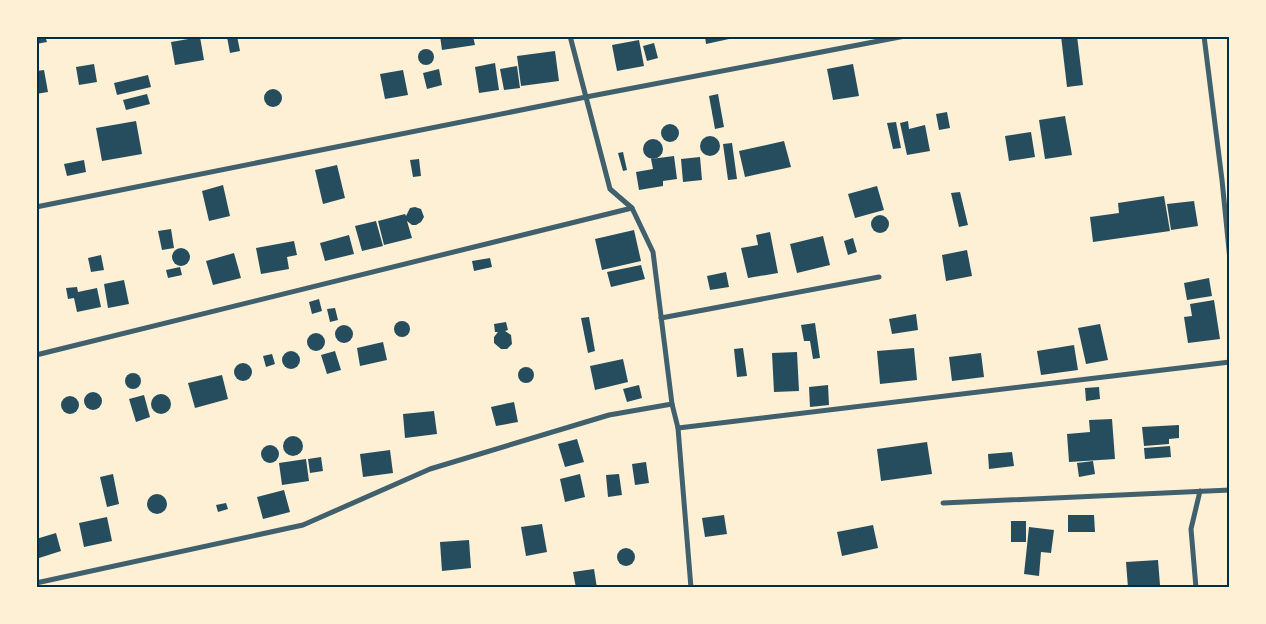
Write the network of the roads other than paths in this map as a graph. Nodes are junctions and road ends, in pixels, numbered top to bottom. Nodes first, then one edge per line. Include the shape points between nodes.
1 (570, 36) edge
2 (906, 36) edge
3 (1204, 36) edge
4 (586, 97) junction
5 (1230, 179) edge
6 (1222, 180) junction
7 (36, 208) edge
8 (632, 208) junction
9 (1230, 260) edge
10 (879, 277) dead end
11 (660, 318) junction
12 (36, 356) edge
13 (1230, 362) edge
14 (672, 404) junction
15 (678, 428) junction
16 (1230, 490) edge
17 (1200, 491) junction
18 (943, 503) dead end
19 (36, 583) edge
20 (691, 588) edge
21 (1196, 588) edge

1 - 4 street
2 - 4 street
3 - 6 street
4 - 7 street
4 - 8 street via 610,188
5 - 6 street
6 - 9 street
8 - 11 street via 653,252
8 - 12 street
10 - 11 street
11 - 14 street
13 - 15 street
14 - 15 street
14 - 19 street via 609,415 430,469 303,525
15 - 20 street
16 - 17 street
17 - 18 street
17 - 21 street via 1191,528

